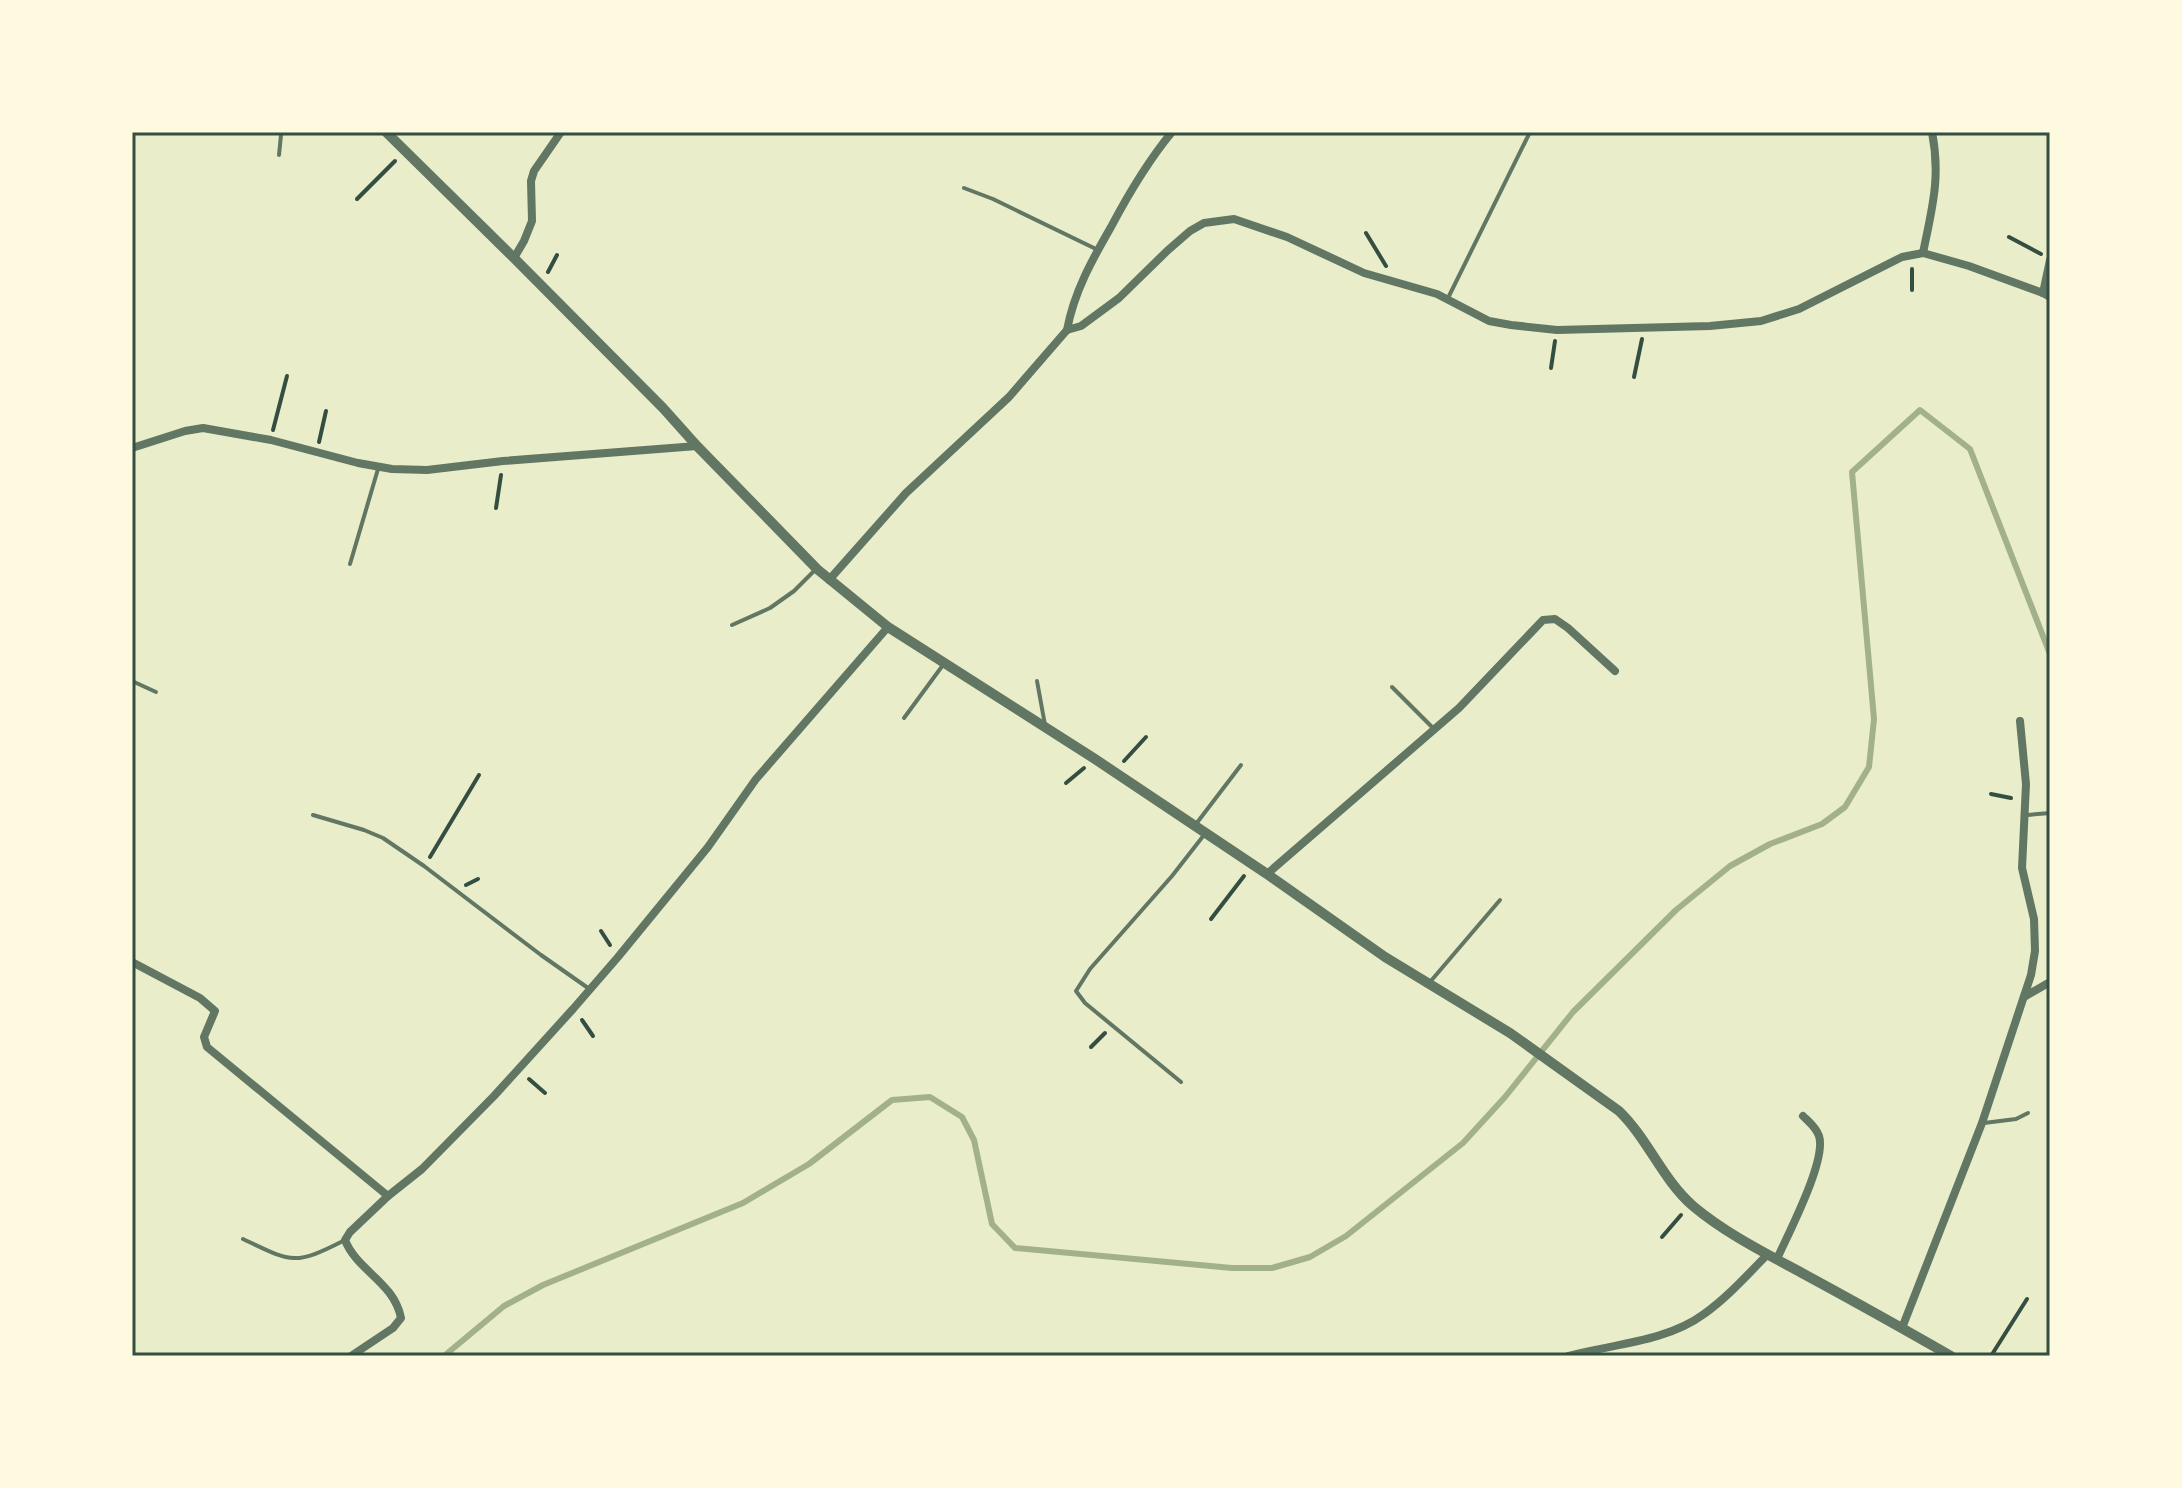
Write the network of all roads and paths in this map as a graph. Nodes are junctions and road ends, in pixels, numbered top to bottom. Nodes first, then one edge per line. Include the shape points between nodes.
1 (283, 132) edge
2 (386, 132) edge
3 (561, 132) edge
4 (1172, 132) edge
5 (1530, 132) edge
6 (1932, 132) edge
7 (405, 151) junction
8 (279, 155) dead end
9 (964, 188) dead end
10 (357, 199) dead end
11 (1366, 233) dead end
12 (2009, 237) dead end
13 (1098, 250) junction
14 (1923, 253) junction
15 (1912, 254) junction
16 (514, 258) junction
17 (2050, 260) edge
18 (1396, 282) junction
19 (1912, 290) dead end
20 (2046, 295) edge
21 (1448, 298) junction
22 (1644, 329) junction
23 (1067, 330) junction
24 (1557, 330) junction
25 (1551, 368) dead end
26 (287, 376) dead end
27 (1634, 377) dead end
28 (326, 411) dead end
29 (271, 440) junction
30 (697, 446) junction
31 (132, 448) edge
32 (316, 452) junction
33 (503, 461) junction
34 (379, 466) junction
35 (496, 508) dead end
36 (350, 564) dead end
37 (817, 569) junction
38 (829, 580) junction
39 (732, 625) dead end
40 (888, 627) junction
41 (945, 664) junction
42 (1615, 671) dead end
43 (132, 681) edge
44 (1037, 681) dead end
45 (1392, 687) dead end
46 (156, 692) dead end
47 (904, 718) dead end
48 (2020, 721) dead end
49 (1046, 728) junction
50 (1434, 729) junction
51 (1146, 737) dead end
52 (1095, 759) junction
53 (1241, 765) dead end
54 (1115, 772) junction
55 (479, 775) dead end
56 (1066, 783) dead end
57 (1991, 794) dead end
58 (2025, 801) junction
59 (2050, 813) edge
60 (313, 815) dead end
61 (2024, 815) junction
62 (1195, 826) junction
63 (1205, 833) junction
64 (1253, 865) junction
65 (424, 866) junction
66 (1267, 874) junction
67 (1500, 900) dead end
68 (1211, 919) dead end
69 (132, 962) edge
70 (2050, 982) edge
71 (1429, 984) junction
72 (590, 989) junction
73 (2023, 997) junction
74 (573, 1009) junction
75 (1113, 1026) junction
76 (593, 1036) dead end
77 (1091, 1047) dead end
78 (518, 1070) junction
79 (1181, 1082) dead end
80 (545, 1093) dead end
81 (2028, 1113) dead end
82 (1803, 1116) dead end
83 (1982, 1123) junction
84 (388, 1196) junction
85 (1690, 1204) junction
86 (1662, 1237) dead end
87 (243, 1239) dead end
88 (345, 1240) junction
89 (1772, 1257) junction
90 (2027, 1299) dead end
91 (1902, 1328) junction
92 (351, 1356) edge
93 (1568, 1356) edge
94 (1951, 1356) edge
95 (1991, 1356) edge

1 - 8 lane
2 - 7 street
3 - 16 street via 534,171 532,221
4 - 13 street
5 - 21 lane
6 - 14 street via 1937,185
7 - 10 path
7 - 16 street
9 - 13 lane
11 - 18 path
12 - 17 path
13 - 23 street via 1078,289
14 - 15 street
14 - 20 street
15 - 19 path
15 - 22 street via 1799,309 1761,321
16 - 30 street
17 - 20 street
18 - 21 street
18 - 23 street via 1250,223 1217,220 1190,231 1119,298
21 - 24 street via 1489,321
22 - 24 street
22 - 27 path
23 - 38 street via 1009,397 906,493
24 - 25 path
26 - 29 path
28 - 32 path
29 - 31 street via 203,428
29 - 32 street
30 - 33 street
30 - 37 street
32 - 34 street
33 - 34 street via 427,470
33 - 35 path
34 - 36 lane
37 - 38 street
37 - 39 lane via 770,608
38 - 40 street
40 - 41 street
40 - 72 street via 756,779 708,847
41 - 47 lane
41 - 49 street
42 - 50 street via 1568,628 1549,618
43 - 46 lane
44 - 49 lane
45 - 50 lane
48 - 58 street
49 - 52 street
50 - 66 street
51 - 54 path
52 - 54 street
52 - 56 path
53 - 62 lane
54 - 62 street
55 - 65 path
57 - 58 path
58 - 61 street
59 - 61 lane
60 - 65 lane via 383,838
61 - 73 street via 2022,868 2035,951
62 - 63 street
63 - 64 street
63 - 75 lane via 1077,988 1080,998
64 - 66 street
64 - 68 path
65 - 72 lane
66 - 71 street
67 - 71 lane
69 - 84 street via 210,1006 215,1011 204,1044
70 - 73 street
71 - 85 street via 1510,1033 1619,1111
72 - 74 street
73 - 83 street
74 - 76 path
74 - 78 street
75 - 77 path
75 - 79 lane
78 - 80 path
78 - 84 street via 422,1169
81 - 83 lane
82 - 89 street via 1816,1128 1819,1153 1805,1194
83 - 91 street
84 - 88 street
85 - 86 path
85 - 89 street
87 - 88 lane via 295,1259
88 - 92 street via 349,1251 388,1290 401,1318
89 - 91 street
89 - 93 street via 1680,1328
90 - 95 path
91 - 94 street

